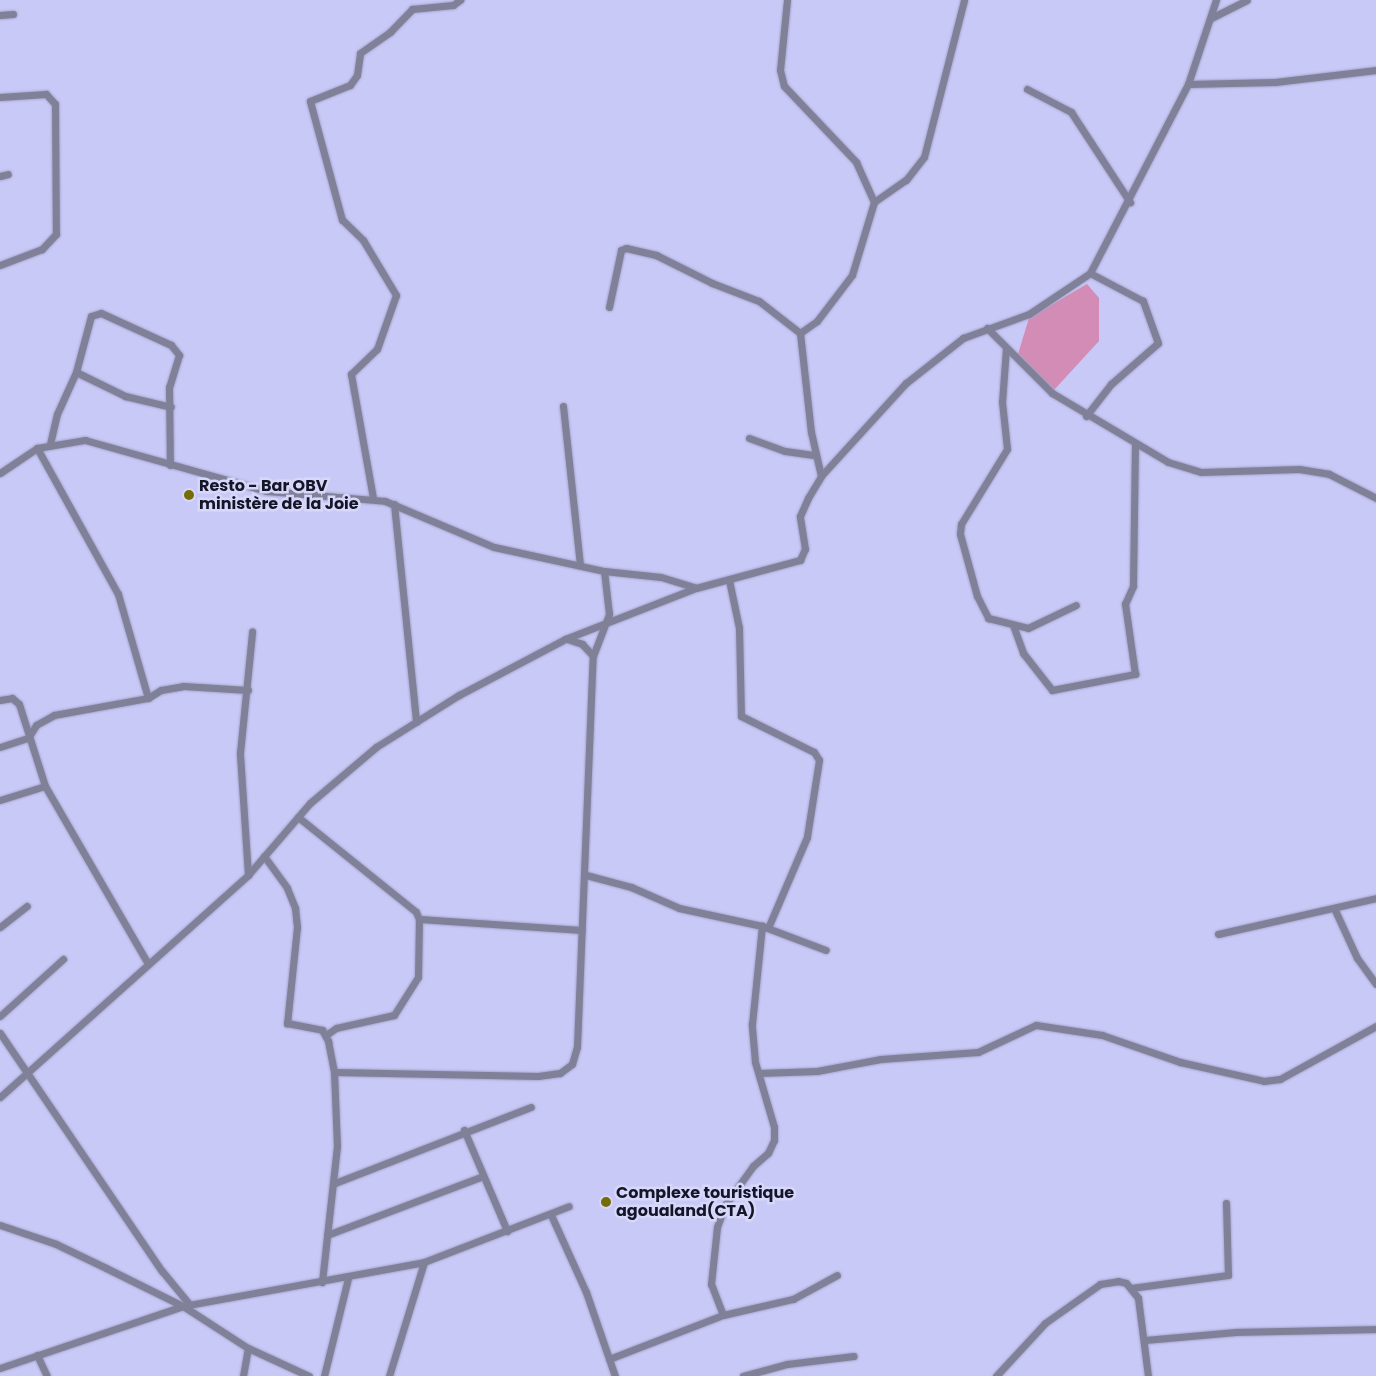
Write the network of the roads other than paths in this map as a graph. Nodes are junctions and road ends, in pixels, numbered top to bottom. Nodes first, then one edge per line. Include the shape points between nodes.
1 (460, 0) edge
2 (787, 0) edge
3 (964, 0) edge
4 (1216, 0) edge
5 (1247, 0) edge
6 (13, 14) dead end
7 (0, 16) edge
8 (1211, 18) junction
9 (1376, 70) edge
10 (1188, 84) junction
11 (1027, 89) dead end
12 (0, 97) edge
13 (8, 174) dead end
14 (0, 176) edge
15 (874, 202) junction
16 (1130, 202) junction
17 (0, 265) edge
18 (1090, 273) junction
19 (609, 307) dead end
20 (987, 328) junction
21 (800, 333) junction
22 (1006, 348) junction
23 (76, 372) junction
24 (563, 406) dead end
25 (171, 407) junction
26 (1086, 416) junction
27 (749, 438) dead end
28 (50, 444) junction
29 (1135, 446) junction
30 (38, 448) junction
31 (814, 455) junction
32 (170, 465) junction
33 (0, 473) edge
34 (821, 476) junction
35 (372, 498) junction
36 (1376, 498) edge
37 (394, 504) junction
38 (580, 565) junction
39 (604, 571) junction
40 (730, 580) junction
41 (696, 588) junction
42 (1076, 605) dead end
43 (607, 621) junction
44 (1013, 625) junction
45 (252, 632) dead end
46 (566, 639) junction
47 (593, 656) junction
48 (248, 690) junction
49 (148, 698) junction
50 (0, 700) edge
51 (416, 722) junction
52 (28, 738) junction
53 (0, 748) edge
54 (44, 786) junction
55 (0, 800) edge
56 (298, 817) junction
57 (264, 856) junction
58 (248, 875) junction
59 (586, 875) junction
60 (1376, 898) edge
61 (27, 906) dead end
62 (1334, 908) junction
63 (419, 919) junction
64 (765, 927) junction
65 (0, 928) edge
66 (582, 930) junction
67 (1218, 934) dead end
68 (826, 950) dead end
69 (62, 959) dead end
70 (148, 964) junction
71 (1376, 984) edge
72 (0, 1016) edge
73 (1376, 1026) edge
74 (0, 1033) edge
75 (326, 1035) junction
76 (334, 1072) junction
77 (25, 1073) junction
78 (759, 1073) junction
79 (0, 1097) edge
80 (531, 1107) dead end
81 (464, 1130) junction
82 (483, 1176) junction
83 (335, 1183) junction
84 (1226, 1204) dead end
85 (569, 1206) dead end
86 (551, 1215) junction
87 (0, 1225) edge
88 (507, 1231) junction
89 (327, 1235) junction
90 (424, 1262) junction
91 (837, 1275) dead end
92 (348, 1278) junction
93 (322, 1282) junction
94 (1131, 1288) junction
95 (186, 1305) junction
96 (723, 1315) junction
97 (1376, 1329) edge
98 (1145, 1340) junction
99 (248, 1348) junction
100 (37, 1355) junction
101 (854, 1356) dead end
102 (609, 1359) junction
103 (0, 1368) edge
104 (748, 1375) edge
105 (48, 1376) edge
106 (243, 1376) edge
107 (309, 1376) edge
108 (324, 1376) edge
109 (389, 1376) edge
110 (615, 1376) edge
111 (996, 1376) edge
112 (1148, 1376) edge

1 - 35 street via 453,5 407,12 390,32 360,54 357,75 350,84 310,101 342,220 363,240 396,295 377,349 351,374
2 - 15 street via 780,70 784,86 856,162
3 - 15 street via 924,157 906,180
4 - 8 street
5 - 8 street
6 - 7 street
8 - 10 street
9 - 10 street via 1275,82
10 - 16 street
11 - 16 street via 1071,112
12 - 17 street via 46,94 55,104 56,234 42,250
13 - 14 street
15 - 21 street via 852,275 816,321
16 - 18 street
18 - 20 street via 1044,306
18 - 26 street via 1144,302 1158,343 1111,384
19 - 21 street via 621,250 626,248 656,255 712,283 759,301
20 - 22 street
20 - 34 street via 963,338 918,371
21 - 31 street
22 - 26 street via 1052,393
22 - 44 street via 1002,402 1008,449 959,529 984,613 995,621
23 - 25 street via 125,396
23 - 25 street via 91,316 101,314 176,349 179,355 169,387
23 - 28 street via 57,414
24 - 38 street
25 - 32 street
26 - 29 street
27 - 31 street via 785,451
28 - 30 street
28 - 32 street via 86,440
29 - 36 street via 1168,462 1201,472 1299,469 1329,474
29 - 44 street via 1133,586 1125,604 1136,674 1052,690 1023,653
30 - 33 street
30 - 49 street via 118,594
31 - 34 street
32 - 35 street via 286,494
34 - 40 street via 800,516 805,549 800,560
35 - 37 street
37 - 38 street via 494,547
37 - 51 street
38 - 39 street
39 - 41 street via 661,577
39 - 43 street
40 - 41 street
40 - 64 street via 738,628 741,716 814,752 819,760 808,837
41 - 43 street
42 - 44 street via 1028,628
43 - 46 street
43 - 47 street
45 - 48 street
46 - 47 street via 582,644
46 - 51 street via 459,695
47 - 59 street
48 - 49 street via 183,686 161,690
48 - 58 street via 240,753
49 - 52 street via 54,716 36,726
50 - 52 street via 12,698 19,704
51 - 56 street via 348,767
52 - 53 street
52 - 54 street
54 - 55 street
54 - 70 street
56 - 57 street
56 - 63 street via 416,912
57 - 58 street
57 - 75 street via 287,888 295,908 297,927 287,1022 322,1030
58 - 70 street
59 - 64 street via 632,887 679,908
59 - 66 street
60 - 62 street
61 - 65 street
62 - 67 street
62 - 71 street via 1357,958
63 - 66 street
63 - 75 street via 418,977 394,1015 336,1028
64 - 68 street
64 - 78 street via 752,1024
66 - 76 street via 577,1046 572,1064 560,1073 538,1076
69 - 72 street
70 - 77 street
73 - 78 street via 1280,1079 1264,1081 1180,1062 1102,1035 1036,1025 978,1052 881,1059 817,1071
74 - 77 street
75 - 76 street
76 - 83 street via 338,1119
77 - 79 street
77 - 95 street
78 - 96 street via 774,1127 774,1140 768,1153 753,1166 725,1205 717,1227 711,1284
80 - 81 street
81 - 82 street
81 - 83 street
82 - 88 street
82 - 89 street
83 - 89 street
84 - 94 street via 1228,1275
85 - 86 street
86 - 88 street
86 - 102 street via 586,1292
87 - 95 street via 56,1244
88 - 90 street
89 - 93 street
90 - 92 street
90 - 109 street
91 - 96 street via 793,1299
92 - 93 street
92 - 108 street
93 - 95 street
94 - 98 street via 1138,1298
94 - 111 street via 1118,1281 1100,1284 1045,1324
95 - 99 street
95 - 100 street
96 - 102 street
97 - 98 street via 1236,1332
98 - 112 street
99 - 106 street
99 - 107 street
100 - 103 street
100 - 105 street
101 - 104 street via 788,1364
102 - 110 street

